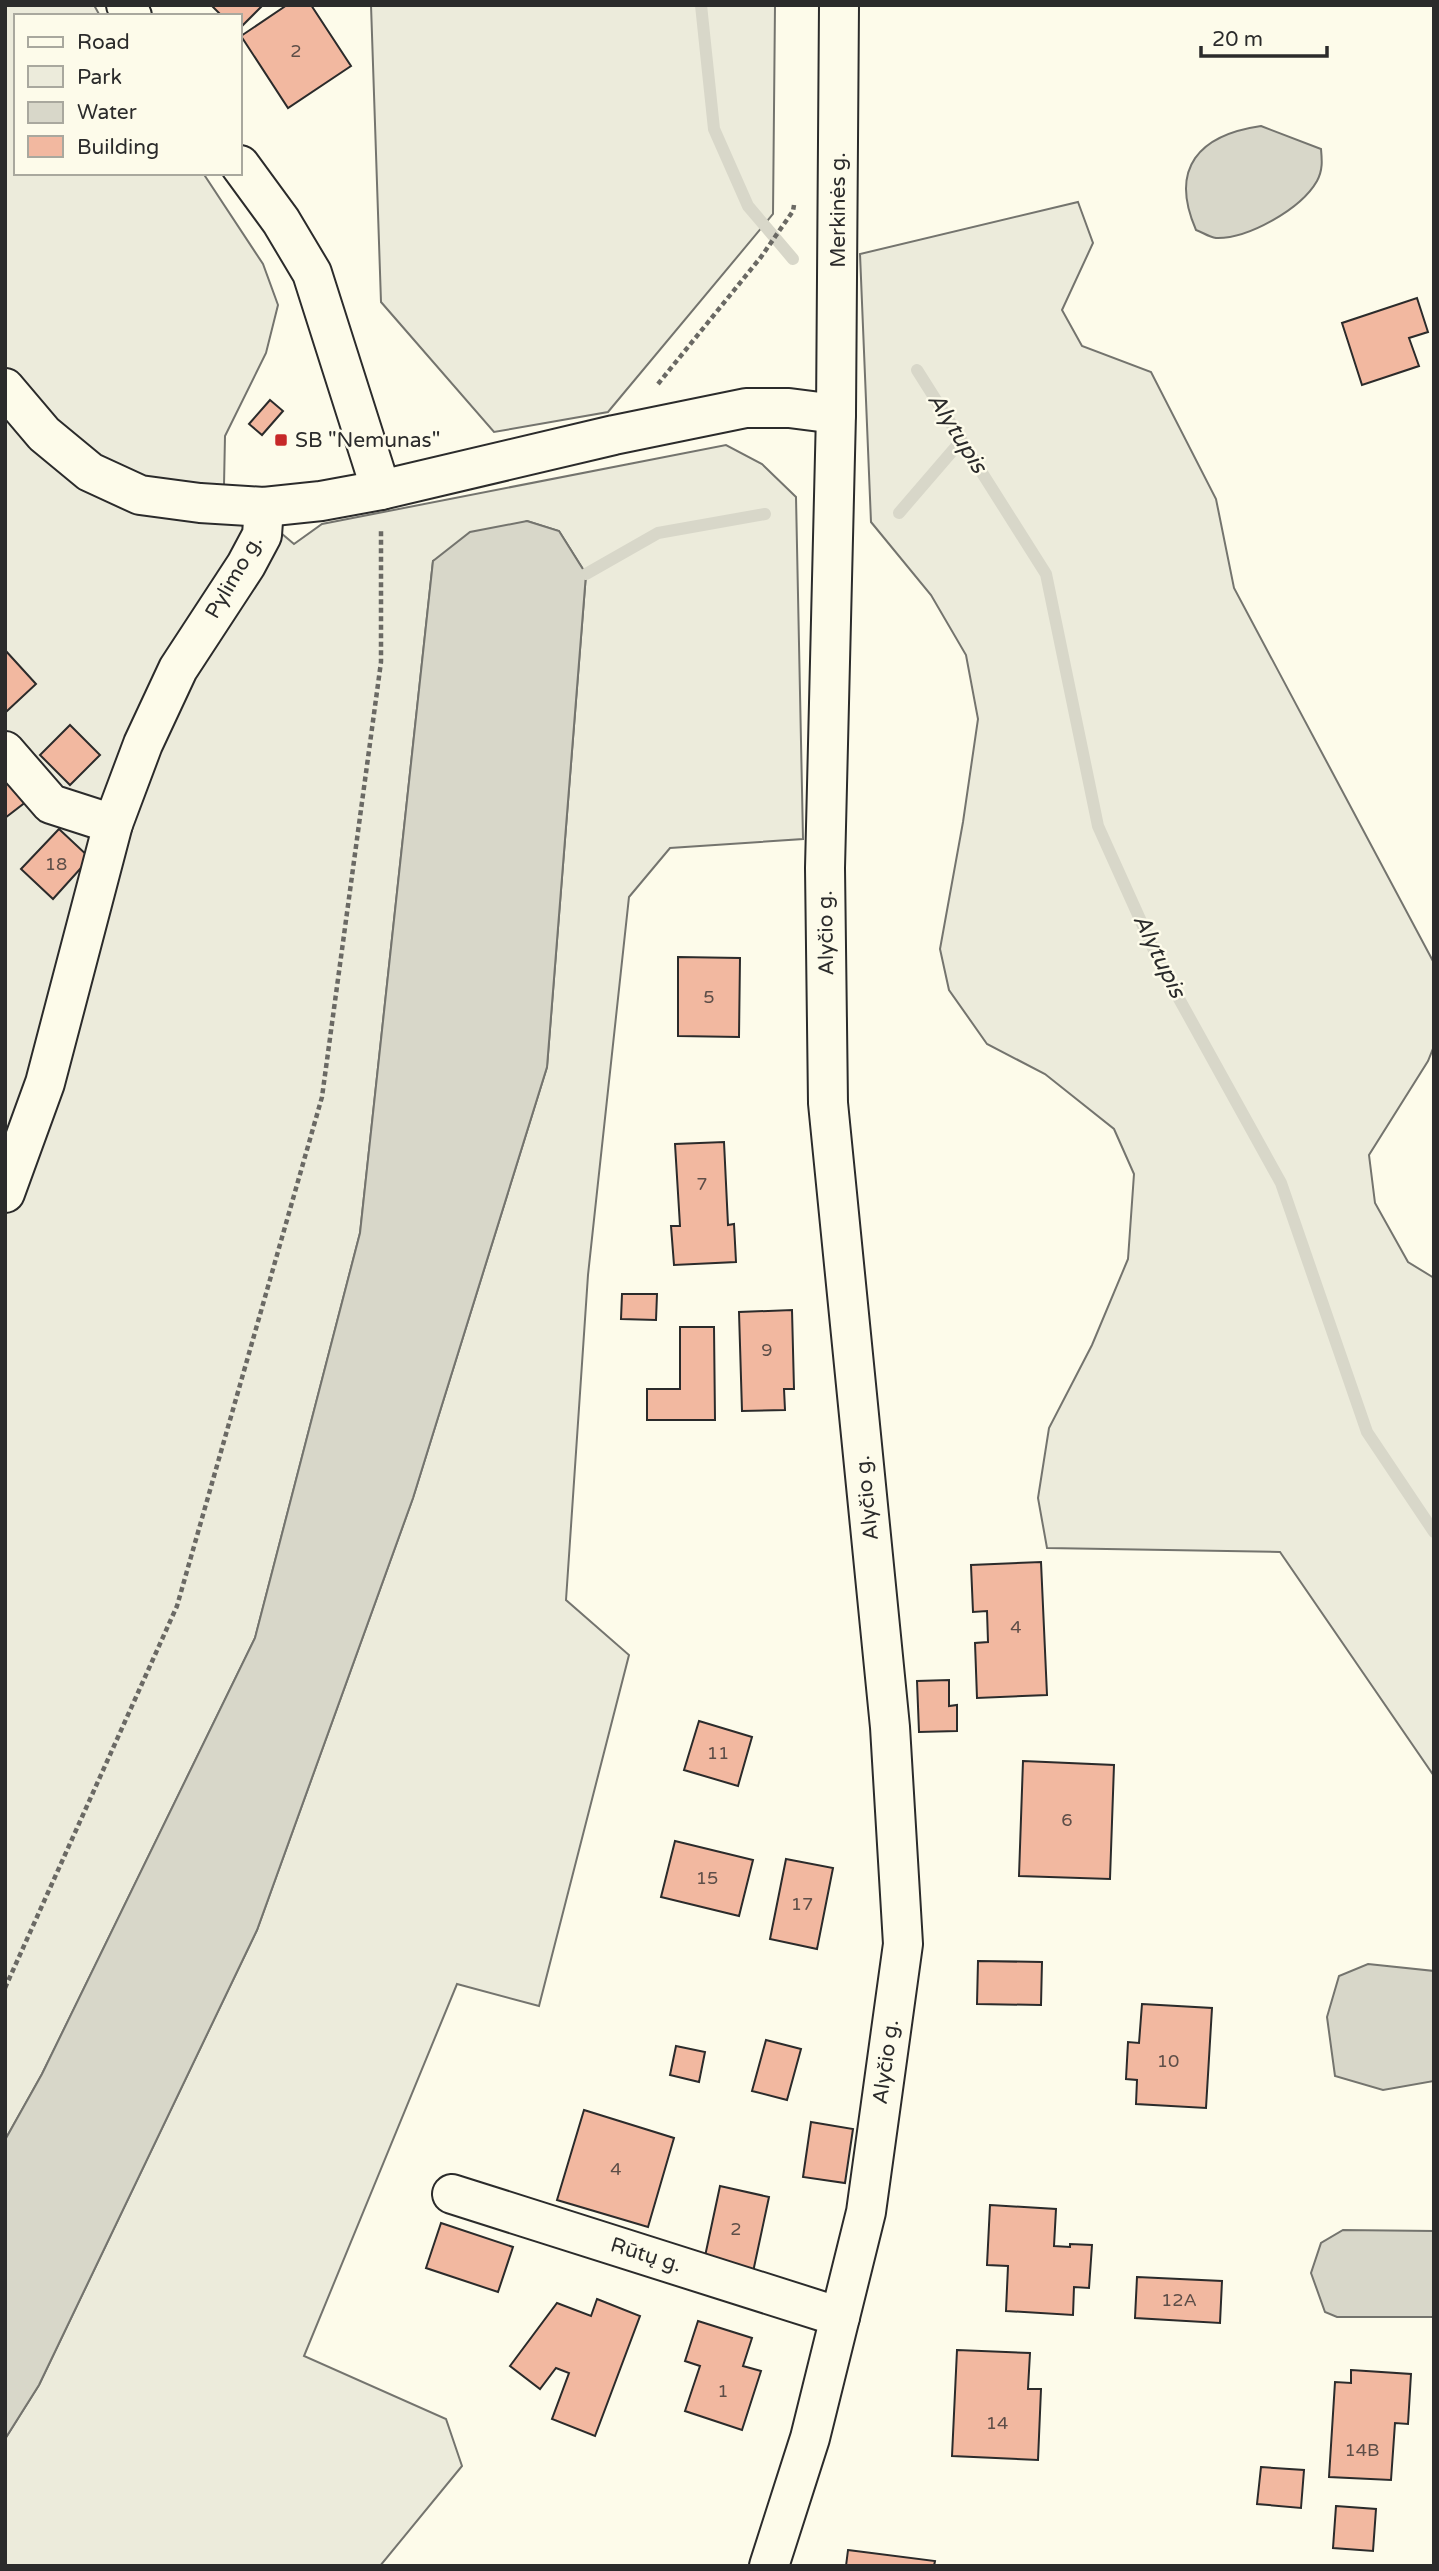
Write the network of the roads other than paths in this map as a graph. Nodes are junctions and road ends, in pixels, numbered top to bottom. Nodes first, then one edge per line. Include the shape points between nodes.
1 (839, 5) edge
2 (242, 168) edge
3 (5, 388) edge
4 (836, 414) junction
5 (381, 490) junction
6 (264, 507) junction
7 (5, 751) edge
8 (113, 824) junction
9 (5, 1193) edge
10 (452, 2194) dead end
11 (840, 2316) junction
12 (769, 2566) edge

1 - 4 street, Merkinės g.
2 - 5 street via 312,273
3 - 6 street via 44,434 90,472 115,484 140,495
4 - 5 street, Pylimo g. via 746,408
4 - 11 street, Alyčio g. via 825,868 828,1104 890,1727 903,1944 866,2212
5 - 6 street, Pylimo g.
6 - 8 street, Pylimo g. via 261,535 178,668
7 - 8 street via 51,804
8 - 9 street, Pylimo g. via 45,1083
10 - 11 street, Rūtų g.
11 - 12 street, Alyčio g. via 810,2438

